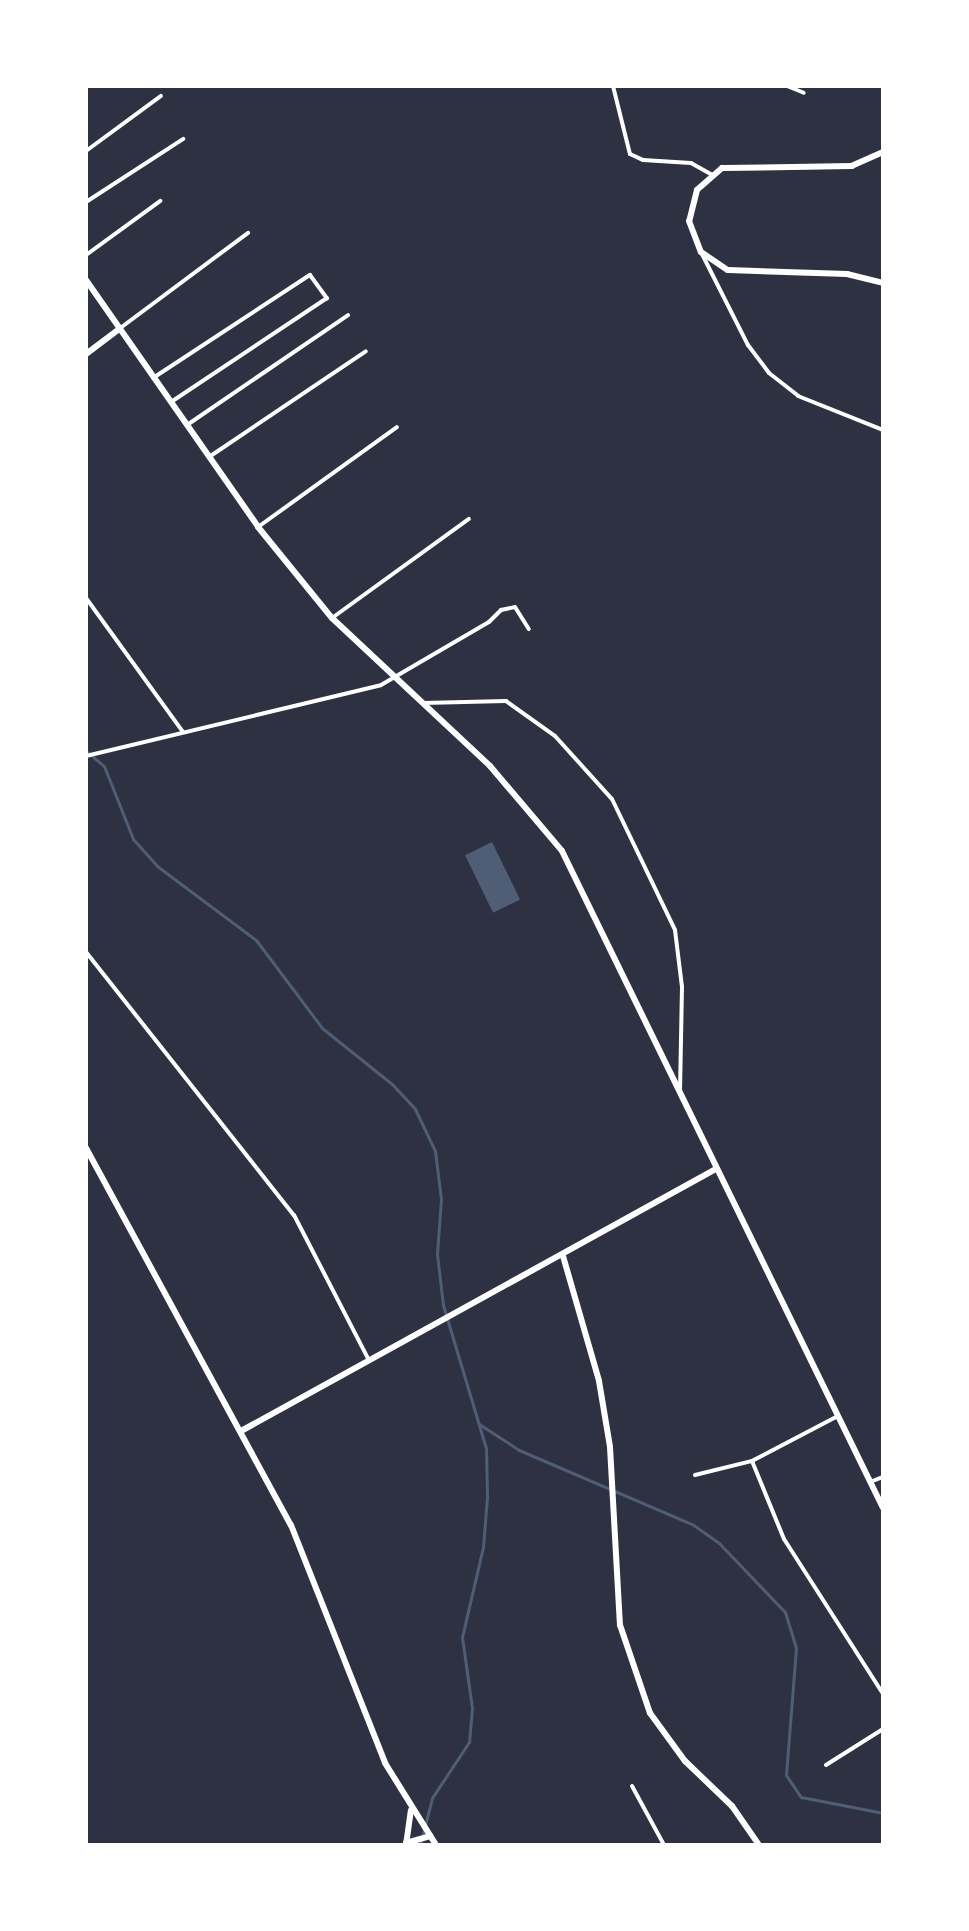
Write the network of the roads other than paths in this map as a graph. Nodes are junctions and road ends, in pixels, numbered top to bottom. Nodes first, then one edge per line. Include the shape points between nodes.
1 (613, 86) edge
2 (787, 86) edge
3 (804, 93) dead end
4 (161, 96) dead end
5 (183, 139) dead end
6 (86, 151) edge
7 (883, 152) edge
8 (711, 174) junction
9 (160, 201) dead end
10 (86, 202) edge
11 (248, 233) dead end
12 (701, 252) junction
13 (86, 255) edge
14 (86, 280) edge
15 (883, 283) edge
16 (348, 315) dead end
17 (119, 329) junction
18 (366, 351) dead end
19 (86, 354) edge
20 (153, 378) junction
21 (171, 402) junction
22 (187, 425) junction
23 (397, 427) dead end
24 (883, 430) edge
25 (209, 457) junction
26 (469, 519) dead end
27 (258, 527) junction
28 (86, 598) edge
29 (332, 618) junction
30 (529, 629) dead end
31 (396, 677) junction
32 (423, 703) junction
33 (183, 732) junction
34 (86, 756) edge
35 (86, 952) edge
36 (680, 1092) junction
37 (86, 1148) edge
38 (716, 1169) junction
39 (563, 1256) junction
40 (369, 1360) junction
41 (836, 1417) junction
42 (241, 1431) junction
43 (752, 1461) junction
44 (695, 1475) dead end
45 (883, 1477) edge
46 (868, 1483) junction
47 (883, 1508) edge
48 (883, 1694) edge
49 (883, 1729) edge
50 (826, 1765) dead end
51 (632, 1786) dead end
52 (411, 1810) junction
53 (430, 1836) junction
54 (406, 1844) edge
55 (436, 1845) edge
56 (664, 1845) edge
57 (759, 1845) edge

1 - 8 street via 630,154 643,160 691,163
2 - 3 street
4 - 6 street
5 - 10 street
7 - 8 street via 852,166 738,164
8 - 12 street via 697,190 689,213
9 - 13 street
11 - 17 street
12 - 15 street via 736,271 847,274
12 - 24 street via 748,345 769,373 806,401
14 - 17 street
16 - 22 street
17 - 19 street
17 - 20 street
18 - 25 street
20 - 21 street
20 - 21 street via 310,275 327,298
21 - 22 street
22 - 25 street
23 - 27 street
25 - 27 street
26 - 29 street
27 - 29 street
28 - 33 street
29 - 31 street
30 - 31 street via 515,607 501,610
31 - 32 street
31 - 33 street
32 - 36 street via 522,799 562,851
32 - 36 street via 506,701 555,736 612,799 675,930 682,987
33 - 34 street
35 - 40 street via 294,1215
36 - 38 street
37 - 42 street
38 - 39 street
38 - 41 street
39 - 40 street
39 - 57 street via 599,1381 620,1625 650,1713 685,1761 732,1806
40 - 42 street
41 - 43 street
41 - 46 street
42 - 52 street via 291,1525 385,1763
43 - 44 street
43 - 48 street via 784,1539
45 - 46 street
46 - 47 street
49 - 50 street
51 - 56 street
52 - 53 street
52 - 54 street
53 - 54 street
53 - 55 street

